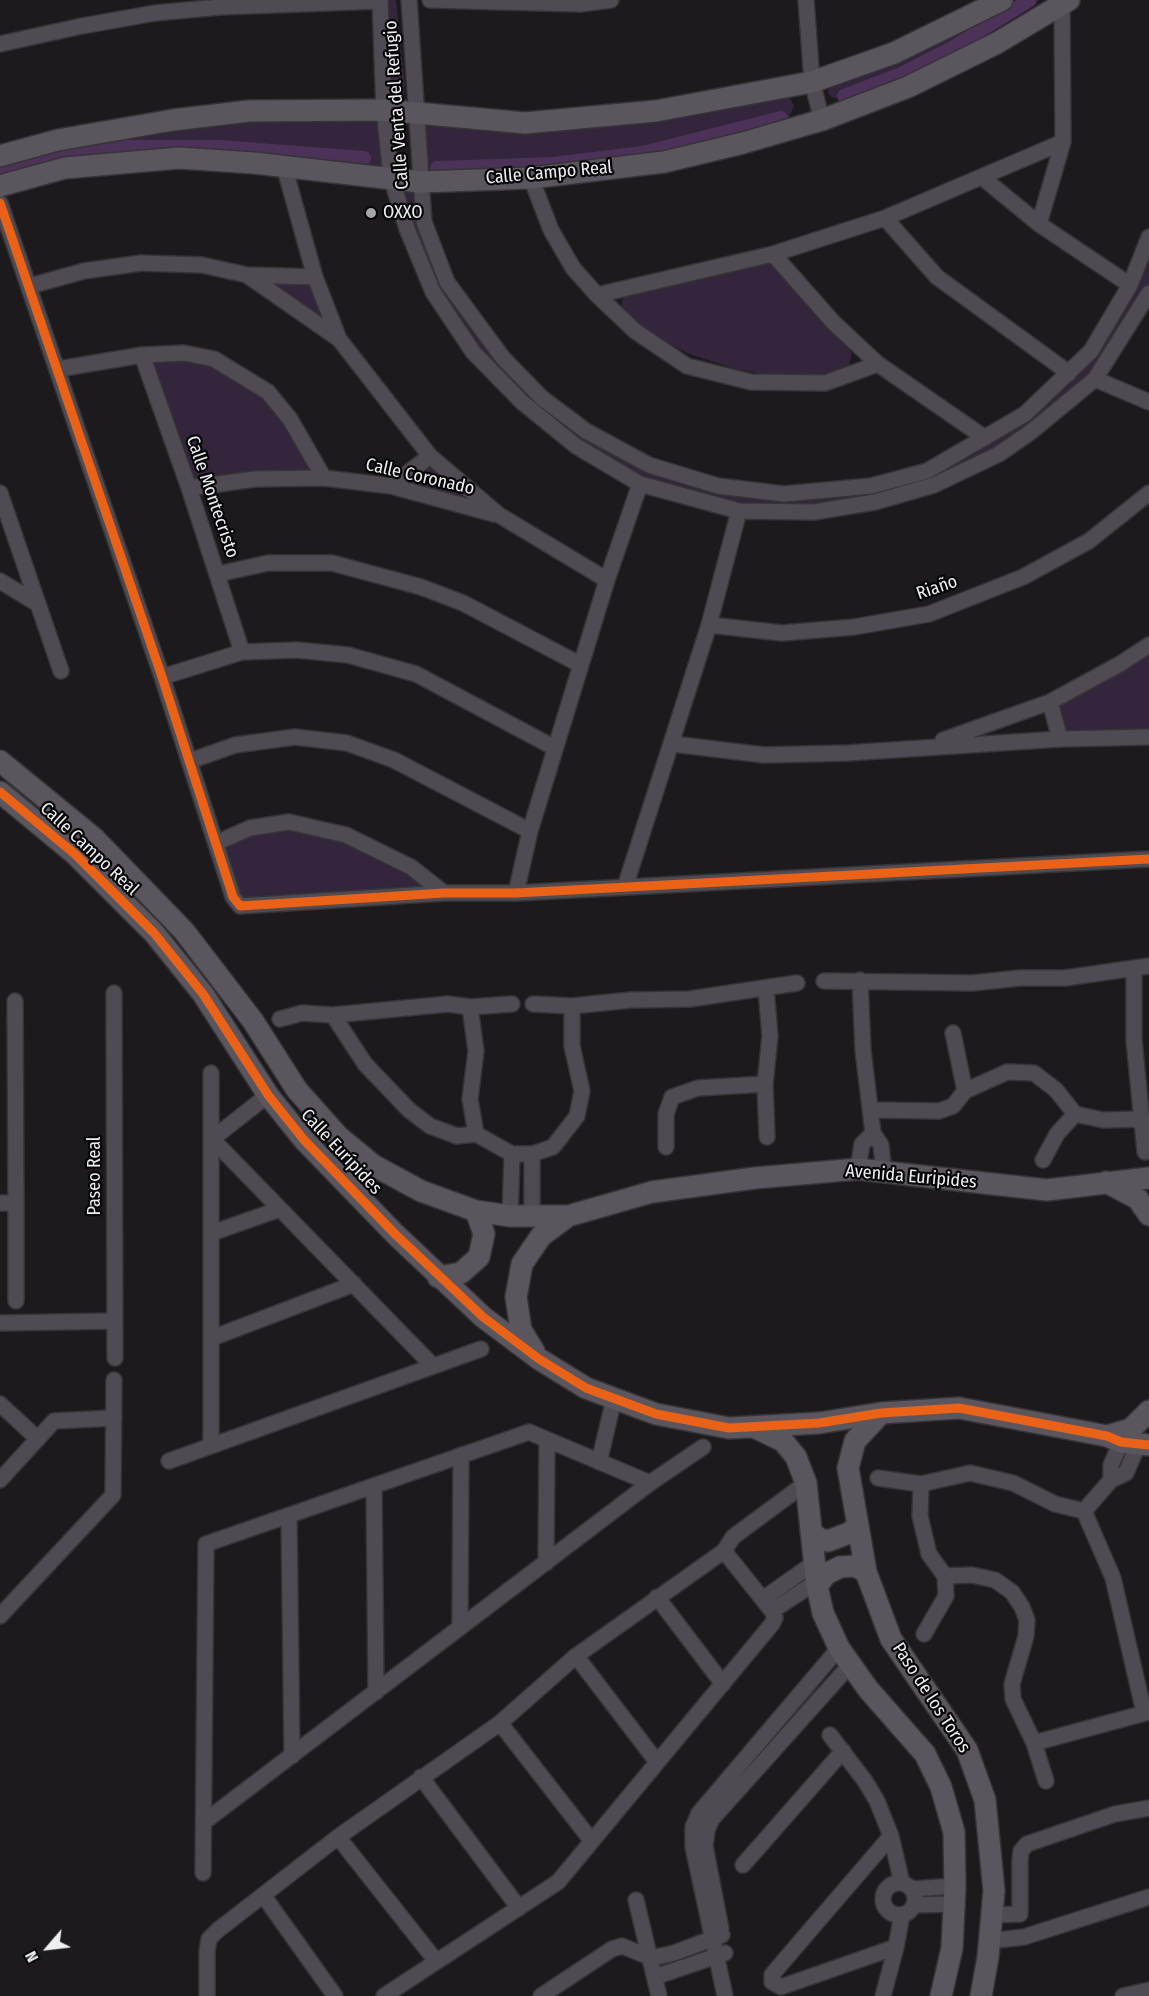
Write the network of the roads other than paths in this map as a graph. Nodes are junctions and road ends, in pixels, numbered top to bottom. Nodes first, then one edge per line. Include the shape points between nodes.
1 (380, 0) edge
2 (409, 0) edge
3 (430, 0) edge
4 (611, 0) edge
5 (806, 0) edge
6 (1002, 0) edge
7 (1065, 2) edge
8 (0, 44) edge
9 (812, 82) junction
10 (384, 110) junction
11 (416, 113) junction
12 (822, 120) junction
13 (1063, 142) junction
14 (0, 156) edge
15 (284, 166) junction
16 (391, 177) junction
17 (531, 178) junction
18 (984, 178) junction
19 (420, 182) junction
20 (0, 186) edge
21 (0, 202) edge
22 (885, 218) junction
23 (1039, 224) junction
24 (1149, 237) edge
25 (773, 254) junction
26 (247, 275) junction
27 (315, 277) junction
28 (1130, 285) junction
29 (30, 286) junction
30 (1149, 293) edge
31 (597, 296) junction
32 (339, 339) junction
33 (142, 355) junction
34 (879, 364) junction
35 (58, 369) junction
36 (1069, 374) junction
37 (1095, 379) junction
38 (1149, 402) edge
39 (985, 438) junction
40 (430, 456) junction
41 (324, 477) junction
42 (640, 484) junction
43 (391, 486) junction
44 (189, 488) junction
45 (0, 493) edge
46 (1149, 493) edge
47 (739, 511) junction
48 (499, 515) junction
49 (218, 574) junction
50 (607, 580) junction
51 (0, 581) edge
52 (38, 604) junction
53 (709, 625) junction
54 (1149, 645) edge
55 (242, 652) junction
56 (581, 665) junction
57 (61, 671) dead end
58 (162, 676) junction
59 (1050, 702) junction
60 (1149, 737) edge
61 (1060, 739) junction
62 (673, 744) junction
63 (929, 745) junction
64 (555, 748) junction
65 (0, 760) edge
66 (190, 761) junction
67 (0, 792) edge
68 (530, 831) junction
69 (216, 843) junction
70 (1149, 859) edge
71 (625, 887) junction
72 (444, 893) junction
73 (516, 893) junction
74 (184, 931) joint
75 (154, 933) joint
76 (1141, 967) edge
77 (860, 980) junction
78 (824, 981) dead end
79 (797, 983) dead end
80 (766, 989) junction
81 (114, 993) dead end
82 (15, 1001) dead end
83 (512, 1004) dead end
84 (533, 1004) dead end
85 (572, 1006) junction
86 (470, 1007) junction
87 (333, 1015) junction
88 (280, 1019) dead end
89 (253, 1021) junction
90 (953, 1033) dead end
91 (232, 1036) junction
92 (211, 1073) dead end
93 (765, 1084) junction
94 (965, 1091) junction
95 (268, 1095) junction
96 (871, 1110) junction
97 (1075, 1114) junction
98 (1141, 1119) junction
99 (873, 1133) junction
100 (476, 1134) junction
101 (767, 1137) dead end
102 (212, 1139) junction
103 (666, 1147) dead end
104 (1146, 1152) dead end
105 (512, 1154) junction
106 (532, 1154) junction
107 (1043, 1160) dead end
108 (858, 1169) junction
109 (884, 1173) junction
110 (1149, 1178) edge
111 (1106, 1182) junction
112 (0, 1203) edge
113 (16, 1203) junction
114 (280, 1209) junction
115 (476, 1212) junction
116 (1149, 1215) edge
117 (510, 1216) junction
118 (532, 1216) junction
119 (568, 1216) junction
120 (212, 1233) junction
121 (438, 1276) junction
122 (354, 1284) junction
123 (16, 1301) dead end
124 (114, 1321) junction
125 (0, 1323) edge
126 (212, 1338) junction
127 (481, 1348) dead end
128 (115, 1358) dead end
129 (539, 1359) junction
130 (433, 1366) junction
131 (114, 1380) dead end
132 (614, 1399) junction
133 (0, 1404) edge
134 (1149, 1411) edge
135 (881, 1413) junction
136 (114, 1418) junction
137 (755, 1428) junction
138 (38, 1438) junction
139 (547, 1440) junction
140 (1129, 1442) edge
141 (211, 1446) junction
142 (703, 1447) dead end
143 (461, 1455) junction
144 (169, 1461) dead end
145 (599, 1462) junction
146 (878, 1478) dead end
147 (0, 1480) edge
148 (650, 1483) junction
149 (806, 1483) junction
150 (921, 1484) junction
151 (374, 1488) junction
152 (1084, 1511) junction
153 (289, 1516) junction
154 (858, 1526) junction
155 (811, 1532) junction
156 (724, 1551) junction
157 (546, 1563) junction
158 (866, 1572) junction
159 (945, 1576) junction
160 (815, 1577) junction
161 (657, 1597) junction
162 (768, 1605) junction
163 (0, 1616) edge
164 (460, 1627) junction
165 (924, 1634) dead end
166 (576, 1656) junction
167 (844, 1656) junction
168 (723, 1684) junction
169 (376, 1692) junction
170 (1146, 1712) edge
171 (500, 1723) junction
172 (830, 1736) dead end
173 (1034, 1743) junction
174 (843, 1751) junction
175 (292, 1756) junction
176 (657, 1762) junction
177 (421, 1777) junction
178 (1046, 1781) dead end
179 (1149, 1808) edge
180 (204, 1822) junction
181 (891, 1836) junction
182 (338, 1837) junction
183 (591, 1840) junction
184 (743, 1865) dead end
185 (203, 1873) dead end
186 (907, 1886) junction
187 (263, 1895) junction
188 (954, 1895) junction
189 (1149, 1897) edge
190 (636, 1900) dead end
191 (519, 1908) junction
192 (908, 1910) junction
193 (1020, 1914) junction
194 (993, 1915) junction
195 (717, 1937) junction
196 (1024, 1937) junction
197 (989, 1941) junction
198 (896, 1947) junction
199 (721, 1955) junction
200 (652, 1958) junction
201 (436, 1961) junction
202 (655, 1977) junction
203 (1149, 1990) edge
204 (207, 1996) edge
205 (335, 1996) edge
206 (384, 1996) edge
207 (541, 1996) edge
208 (659, 1996) edge
209 (725, 1996) edge
210 (736, 1996) edge
211 (883, 1996) edge
212 (941, 1996) edge
213 (981, 1996) edge
214 (1123, 1996) edge

1 - 8 street via 155,13
1 - 10 street, Calle Venta del Refugio
2 - 11 street, Calle Venta del Refugio
3 - 4 street
5 - 9 street
6 - 9 street via 894,53
7 - 12 street, Calle Campo Real via 997,43 908,87
7 - 13 street
9 - 11 street via 656,111 525,123
9 - 12 street
10 - 11 street
10 - 14 street via 249,111 58,140
10 - 16 street, Calle Venta del Refugio
11 - 19 street, Calle Venta del Refugio
12 - 17 street, Calle Campo Real via 664,162
13 - 18 street
13 - 23 street
15 - 16 street, Calle Campo Real
15 - 20 street, Calle Campo Real via 179,158 65,168
15 - 27 street
16 - 19 street, Calle Campo Real
16 - 42 street, Calle Venta del Refugio via 433,292 473,352 522,402 576,446
17 - 19 street, Calle Campo Real
17 - 31 street via 551,230 573,268
18 - 22 street
18 - 23 street
19 - 39 street, Calle Venta del Refugio via 424,222 447,282 503,358 542,398 586,431 649,465 718,486 784,495 870,486 927,471
21 - 29 street
22 - 25 street
22 - 36 street via 937,277
23 - 28 street
24 - 28 street, Calle Venta del Refugio
25 - 31 street
25 - 34 street via 833,322
26 - 27 street
26 - 29 street via 202,266 141,263 84,271
26 - 32 street
27 - 32 street
28 - 36 street, Calle Venta del Refugio via 1091,351
29 - 35 street
30 - 37 street, Calle Venta del Refugio
31 - 34 street via 635,331 687,366 741,380 825,383
32 - 40 street
33 - 35 street
33 - 41 street via 184,353 214,359 249,379 268,392 290,419
33 - 44 street, Calle Montecristo
34 - 39 street
35 - 58 street
36 - 39 street, Calle Venta del Refugio via 1025,414
37 - 38 street
37 - 47 street, Calle Venta del Refugio via 999,454 934,486 875,502 814,512
40 - 43 street
40 - 48 street
41 - 43 street, Calle Coronado
41 - 44 street, Calle Coronado via 255,479
42 - 47 street, Calle Venta del Refugio
42 - 50 street
43 - 48 street, Calle Coronado
44 - 49 street, Calle Montecristo
45 - 52 street
46 - 53 street, Riaño via 1089,541 1023,577 929,614 854,627 782,633
47 - 53 street
48 - 50 street
49 - 55 street, Calle Montecristo
49 - 56 street via 268,563 332,563 421,587 463,603
50 - 56 street
51 - 52 street
52 - 57 street
53 - 62 street
54 - 59 street
55 - 58 street
55 - 64 street via 297,650 348,655 416,674
56 - 64 street
58 - 66 street
59 - 61 street
59 - 63 street
60 - 61 street
61 - 63 street
62 - 63 street via 764,755 847,753
62 - 71 street
64 - 68 street
65 - 74 street, Calle Campo Real via 94,838
66 - 68 street via 235,745 295,737 347,743 394,760
66 - 69 street
67 - 75 street, Calle Campo Real via 76,855
68 - 73 street
69 - 72 street via 250,828 289,822 346,835 411,867
69 - 72 street via 233,897 240,906
70 - 71 street
71 - 73 street
72 - 73 street
74 - 89 street, Calle Eurípides
75 - 91 street, Calle Eurípides
76 - 77 street via 1065,978 972,983
76 - 98 street via 1134,1040
77 - 78 street
77 - 96 street
79 - 80 street
80 - 85 street via 690,999
80 - 93 street via 770,1036
81 - 124 street, Paseo Real
82 - 113 street
83 - 86 street
84 - 85 street
85 - 106 street via 572,1046 582,1091 577,1116 553,1147
86 - 87 street via 448,1004
86 - 100 street via 476,1051 470,1099
87 - 88 street via 302,1013
87 - 100 street via 365,1064 409,1110 430,1126 457,1136
89 - 91 street
89 - 115 street, Calle Eurípides via 297,1090 338,1136 373,1165 402,1181
90 - 94 street
91 - 95 street, Calle Eurípides
92 - 102 street
93 - 101 street
93 - 103 street via 698,1088 672,1096 666,1114
94 - 96 street via 953,1106 939,1111
94 - 97 street via 1007,1072 1034,1073 1056,1090
95 - 102 street
95 - 121 street, Calle Eurípides via 304,1140
96 - 99 street
97 - 98 street via 1103,1120
97 - 107 street via 1057,1134
98 - 104 street
99 - 108 street via 862,1144
99 - 109 street via 881,1145
100 - 105 street
102 - 114 street
102 - 120 street
105 - 106 street
105 - 117 street
106 - 118 street
108 - 109 street, Avenida Euripides
108 - 119 street, Avenida Euripides via 652,1192
109 - 111 street, Avenida Euripides via 1047,1190
110 - 111 street, Avenida Euripides
111 - 116 street via 1138,1199
112 - 113 street
113 - 123 street
114 - 120 street
114 - 122 street
115 - 117 street, Calle Eurípides
115 - 121 street via 484,1234 479,1257 461,1273
117 - 118 street, Calle Eurípides
118 - 119 street, Calle Eurípides
119 - 129 street via 541,1236 522,1264 516,1297 521,1330
120 - 126 street
121 - 129 street, Calle Eurípides via 483,1317
122 - 126 street
122 - 130 street
124 - 125 street
124 - 128 street, Paseo Real
126 - 141 street
127 - 130 street
129 - 132 street, Calle Eurípides via 586,1388
130 - 141 street
131 - 136 street
132 - 137 street, Calle Eurípides via 656,1414 729,1428
132 - 145 street
133 - 138 street
134 - 140 street via 1131,1429
135 - 137 street, Calle Eurípides
135 - 140 street, Calle Eurípides via 959,1408
135 - 154 street, Paso de los Toros via 855,1441 850,1456 848,1468
136 - 138 street via 60,1419
136 - 163 street via 112,1495
137 - 149 street via 783,1441 796,1457
138 - 147 street
139 - 143 street via 529,1432
139 - 145 street
139 - 157 street
140 - 152 street via 1111,1465 1110,1480
141 - 144 street
142 - 148 street
143 - 151 street
143 - 164 street
145 - 148 street
146 - 150 street
148 - 157 street
149 - 155 street
149 - 156 street via 734,1537
150 - 152 street via 970,1473 1013,1483 1055,1504
150 - 159 street via 920,1516 929,1554
151 - 153 street
151 - 169 street
152 - 170 street via 1113,1578
153 - 175 street
153 - 180 street via 206,1545
154 - 155 street via 828,1541
154 - 158 street, Paso de los Toros
155 - 160 street
156 - 161 street
156 - 162 street
157 - 164 street
158 - 160 street via 855,1566 840,1567
158 - 194 street, Paso de los Toros via 891,1638 967,1750 977,1774 990,1827
159 - 165 street via 946,1596
159 - 173 street via 972,1575 995,1580 1012,1592 1022,1607 1027,1620 1026,1636 1012,1684 1013,1699
160 - 162 street
160 - 167 street via 823,1613
161 - 166 street
161 - 168 street
162 - 168 street via 775,1618 772,1624
164 - 169 street
166 - 171 street
166 - 176 street
167 - 188 street via 925,1754 937,1779 954,1832
167 - 195 street via 699,1813 693,1827 693,1847
168 - 176 street
169 - 175 street
170 - 173 street
171 - 177 street
171 - 183 street
172 - 174 street
173 - 178 street
174 - 181 street via 877,1801
174 - 184 street
175 - 180 street
176 - 183 street
177 - 182 street
177 - 191 street
179 - 193 street via 1115,1814 1027,1844 1020,1860
180 - 185 street
181 - 186 street
181 - 198 street via 772,1975 772,1982 781,1987
182 - 187 street
182 - 201 street
183 - 191 street via 558,1882
186 - 188 street
186 - 192 street
186 - 192 street via 892,1885 884,1898 891,1912
187 - 204 street via 209,1939
187 - 205 street
188 - 192 street
188 - 212 street via 952,1948
189 - 196 street
190 - 200 street
191 - 201 street
192 - 198 street
193 - 194 street
193 - 196 street
194 - 197 street, Paso de los Toros
195 - 199 street
195 - 200 street
196 - 197 street
197 - 213 street, Paso de los Toros
198 - 211 street
199 - 202 street
199 - 209 street
199 - 210 street
200 - 202 street
200 - 207 street via 622,1946 612,1949
201 - 206 street
202 - 208 street
203 - 214 street

